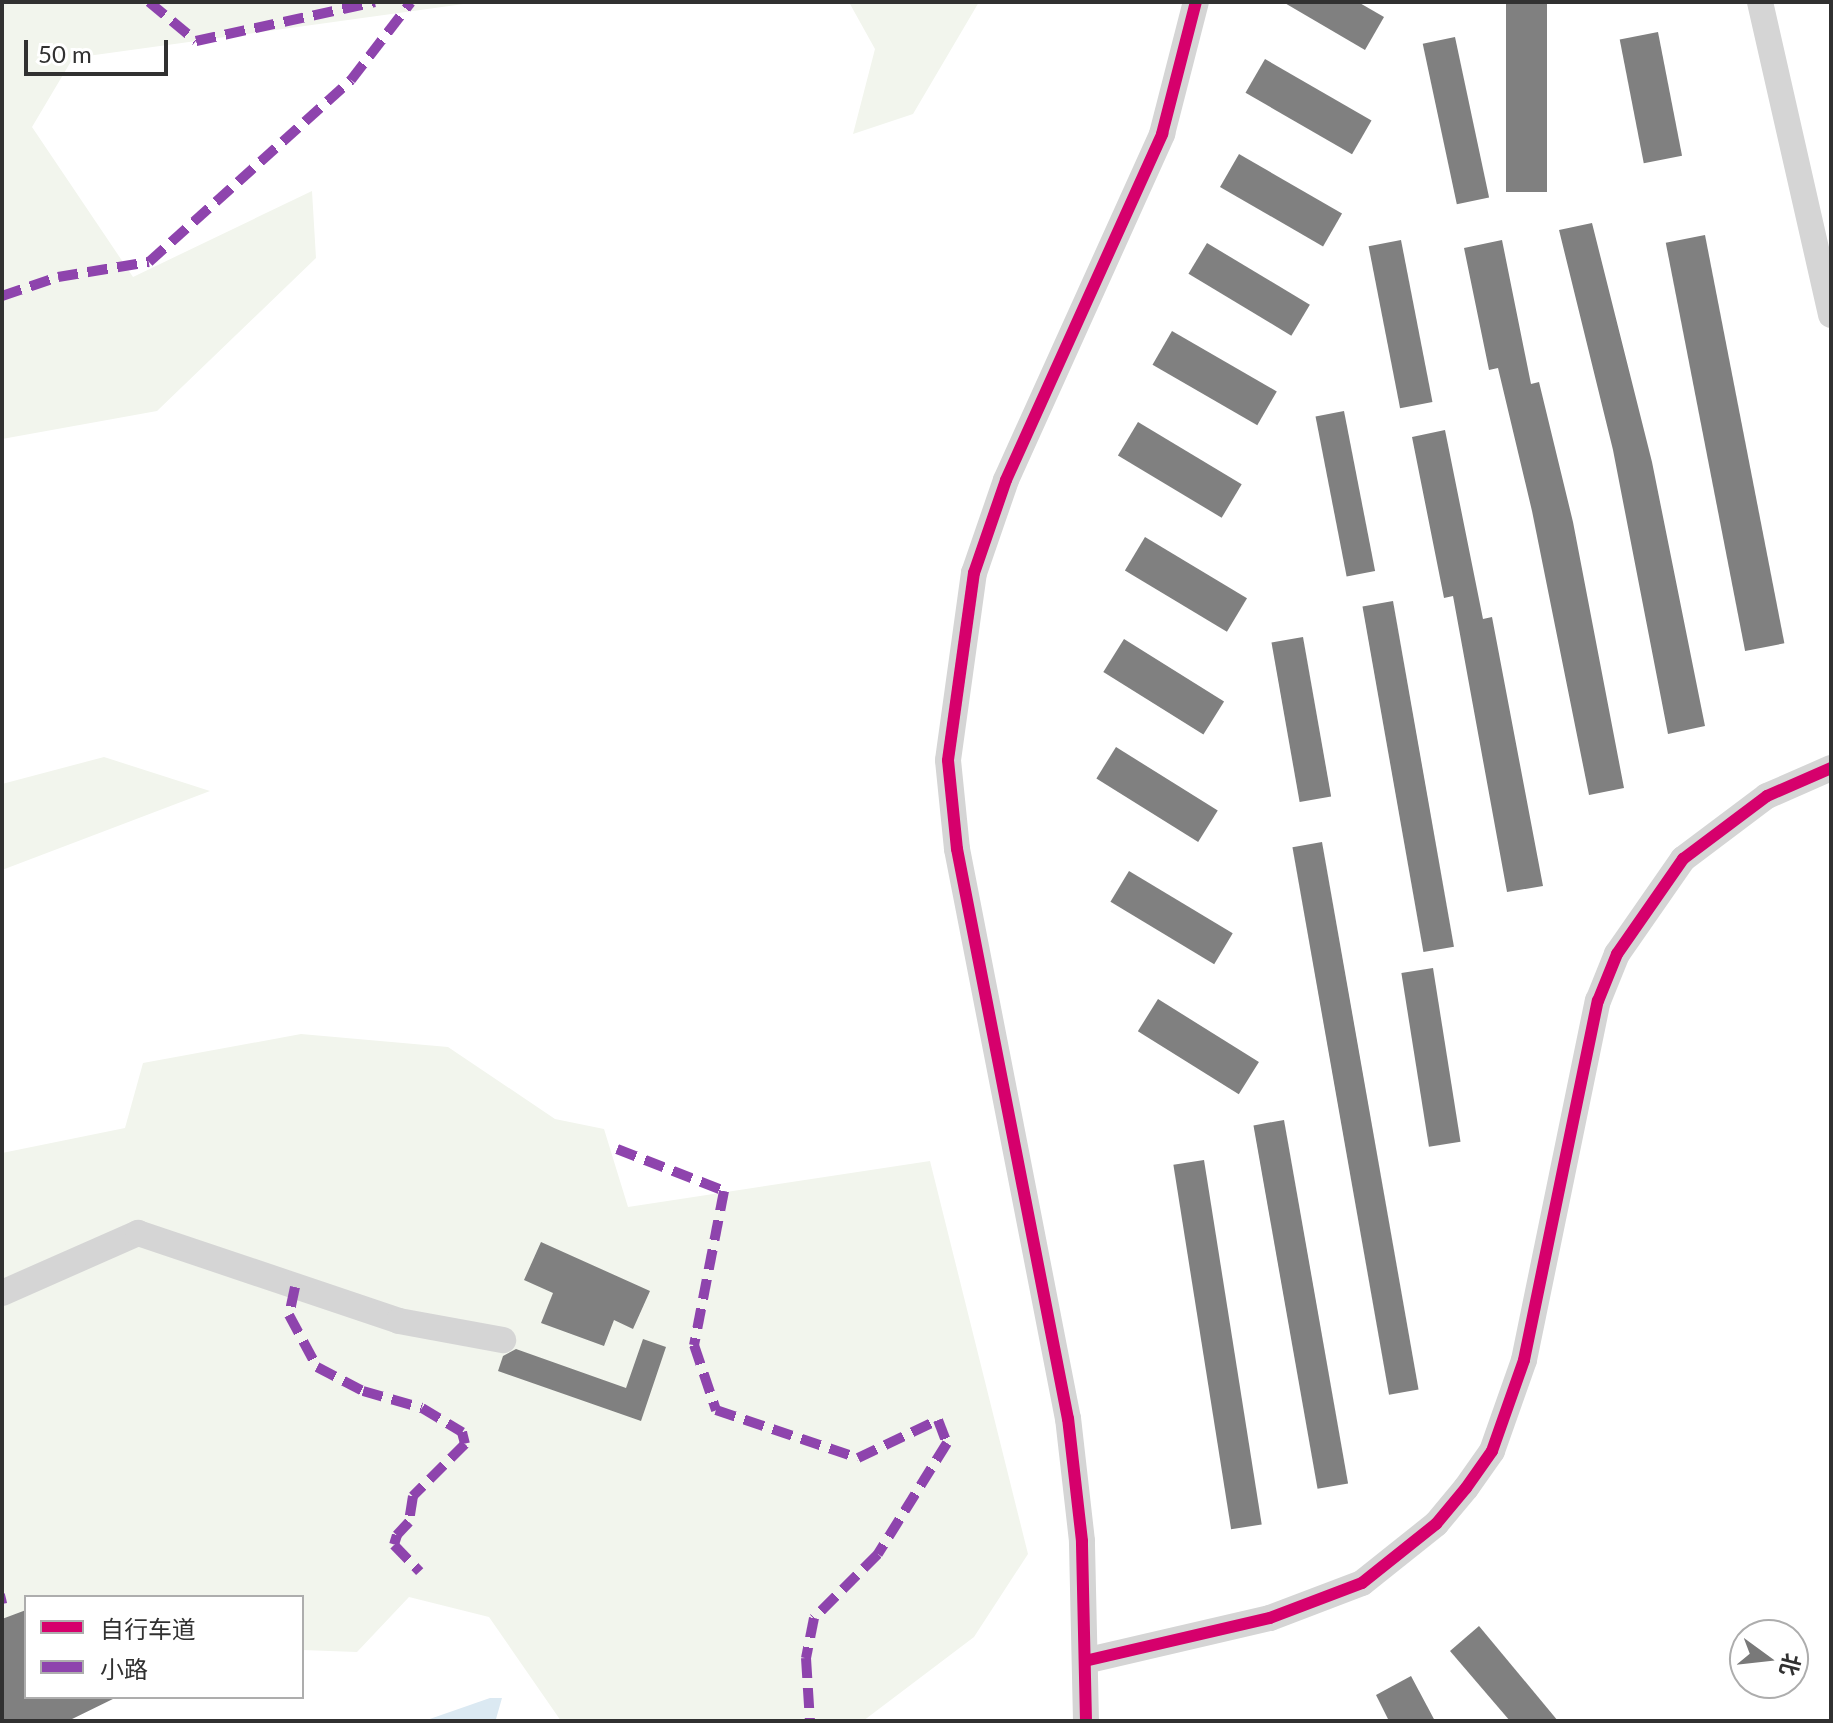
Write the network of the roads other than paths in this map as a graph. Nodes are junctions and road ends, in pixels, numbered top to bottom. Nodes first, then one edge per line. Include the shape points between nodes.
1 (1196, 2) edge
2 (1760, 2) edge
3 (1831, 315) edge
4 (1831, 768) edge
5 (2, 1293) edge
6 (503, 1340) dead end
7 (1089, 1660) junction
8 (1086, 1721) edge

1 - 7 street via 1162,134 1006,480 974,573 948,760 957,849 1068,1419
2 - 3 street
4 - 7 street via 1767,796 1683,859 1647,901 1617,954 1598,1001 1524,1360 1492,1451 1466,1488 1436,1524 1362,1583 1270,1618
5 - 6 street via 138,1233 399,1321
7 - 8 street

